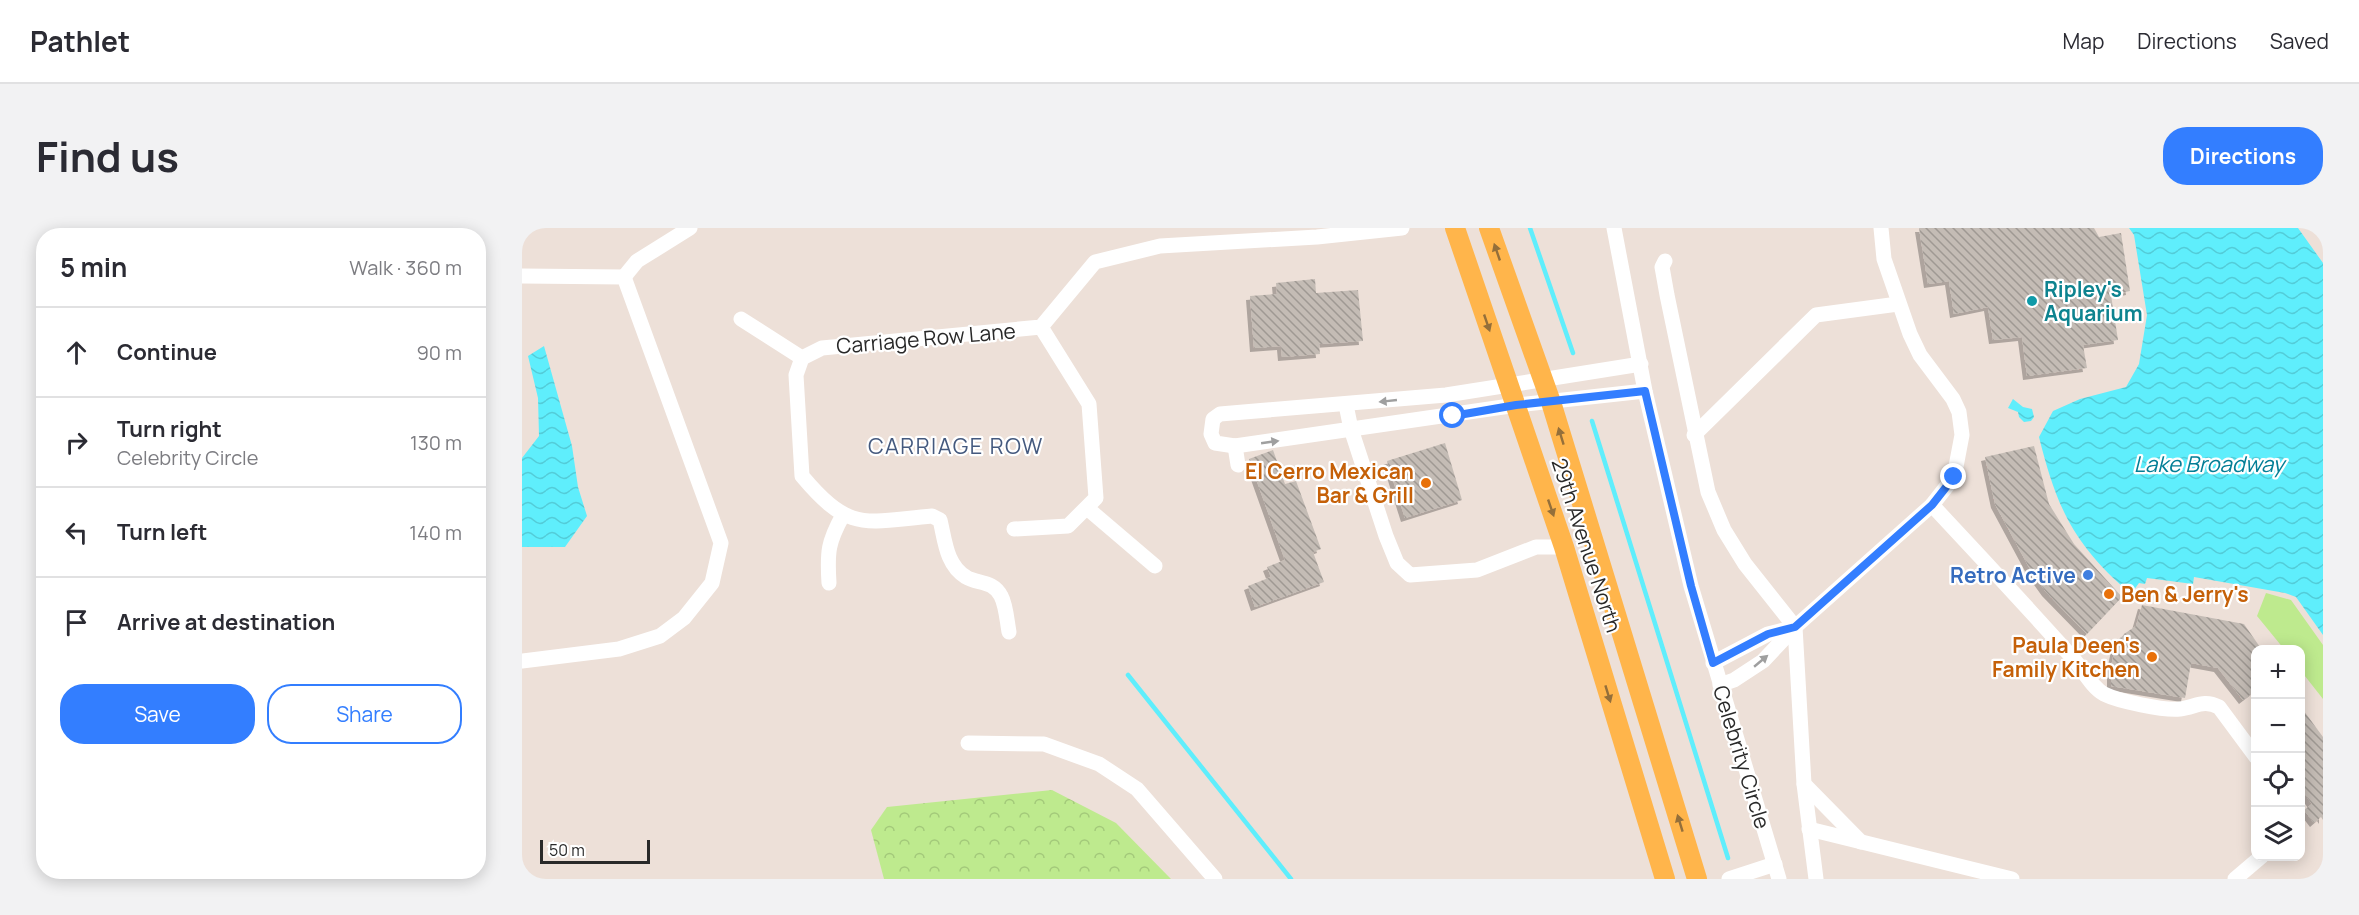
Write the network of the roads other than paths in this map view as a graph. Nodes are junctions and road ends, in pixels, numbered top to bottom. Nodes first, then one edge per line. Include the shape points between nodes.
1 (690, 228) edge
2 (1401, 228) edge
3 (1455, 228) edge
4 (1489, 228) edge
5 (1614, 228) edge
6 (1881, 228) edge
7 (1665, 261) dead end
8 (522, 276) edge
9 (624, 277) junction
10 (1898, 303) junction
11 (741, 319) dead end
12 (1041, 327) junction
13 (802, 358) junction
14 (1641, 364) junction
15 (1543, 378) junction
16 (1508, 383) junction
17 (1645, 391) junction
18 (1446, 395) junction
19 (1551, 402) junction
20 (1346, 405) junction
21 (1516, 405) junction
22 (1308, 408) junction
23 (1453, 416) junction
24 (1351, 429) junction
25 (1694, 435) junction
26 (1315, 436) junction
27 (1235, 446) junction
28 (1238, 465) dead end
29 (1932, 505) junction
30 (1088, 508) junction
31 (843, 515) junction
32 (1014, 529) dead end
33 (1564, 547) junction
34 (1155, 566) dead end
35 (829, 583) dead end
36 (1795, 627) junction
37 (1009, 632) dead end
38 (522, 661) edge
39 (1713, 663) junction
40 (1720, 685) junction
41 (968, 743) dead end
42 (2253, 753) edge
43 (1804, 784) junction
44 (1809, 829) junction
45 (1863, 844) junction
46 (2256, 861) edge
47 (1775, 864) junction
48 (1215, 879) edge
49 (1665, 879) edge
50 (1697, 879) edge
51 (1729, 879) edge
52 (1779, 879) edge
53 (1816, 879) edge
54 (2012, 879) edge
55 (2235, 879) edge

1 - 9 street via 637,261
2 - 12 street, Carriage Row Lane via 1160,246 1095,262
3 -> 16 main road, 29th Avenue North
15 -> 4 main road, 29th Avenue North
5 - 14 street, Celebrity Circle
6 - 10 street via 1884,259
7 - 25 street via 1665,286
8 - 9 street
9 - 38 street via 721,543 712,583 684,618 660,636 619,649
10 - 25 street via 1816,315
10 - 29 street via 1920,354 1943,382 1959,412 1962,435 1954,477
11 - 13 street
12 - 13 street, Carriage Row Lane via 822,348
12 - 30 street, Carriage Row Lane via 1089,404 1096,498
13 - 31 street via 796,375 802,476 835,512
14 - 15 street
14 - 17 street, Celebrity Circle
15 - 16 street
15 - 19 main road, 29th Avenue North
16 - 18 street
16 - 21 main road, 29th Avenue North
17 - 19 street
17 - 39 street, Celebrity Circle
18 -> 20 street
18 - 23 street
19 - 21 street
50 -> 19 main road, 29th Avenue North
20 - 22 street
20 - 24 street
21 - 23 street
21 -> 33 main road, 29th Avenue North
22 - 26 street
22 - 27 street via 1220,414 1213,419 1211,434 1215,443
23 - 24 street
24 - 26 street
24 - 33 street via 1390,545 1405,573 1477,570 1536,547
25 - 36 street via 1708,492 1724,530 1745,564
27 -> 26 street
27 - 28 street
29 - 36 street
29 - 42 street via 2099,691 2163,708 2211,703 2219,707
30 - 32 street via 1068,526
30 - 34 street
31 - 35 street via 826,552
31 - 37 street via 866,521 932,516 940,520 949,558 956,569 967,578 986,581 1001,595
33 -> 49 main road, 29th Avenue North
36 - 39 street via 1768,634
40 -> 36 street via 1763,661
36 - 43 street
39 - 40 street, Celebrity Circle
40 - 47 street, Celebrity Circle
41 - 48 street via 1044,744 1099,764 1137,789
43 - 44 street
43 - 45 street
44 - 45 street
44 - 53 street
45 - 54 street
46 - 55 street
47 - 51 street
47 - 52 street, Celebrity Circle

